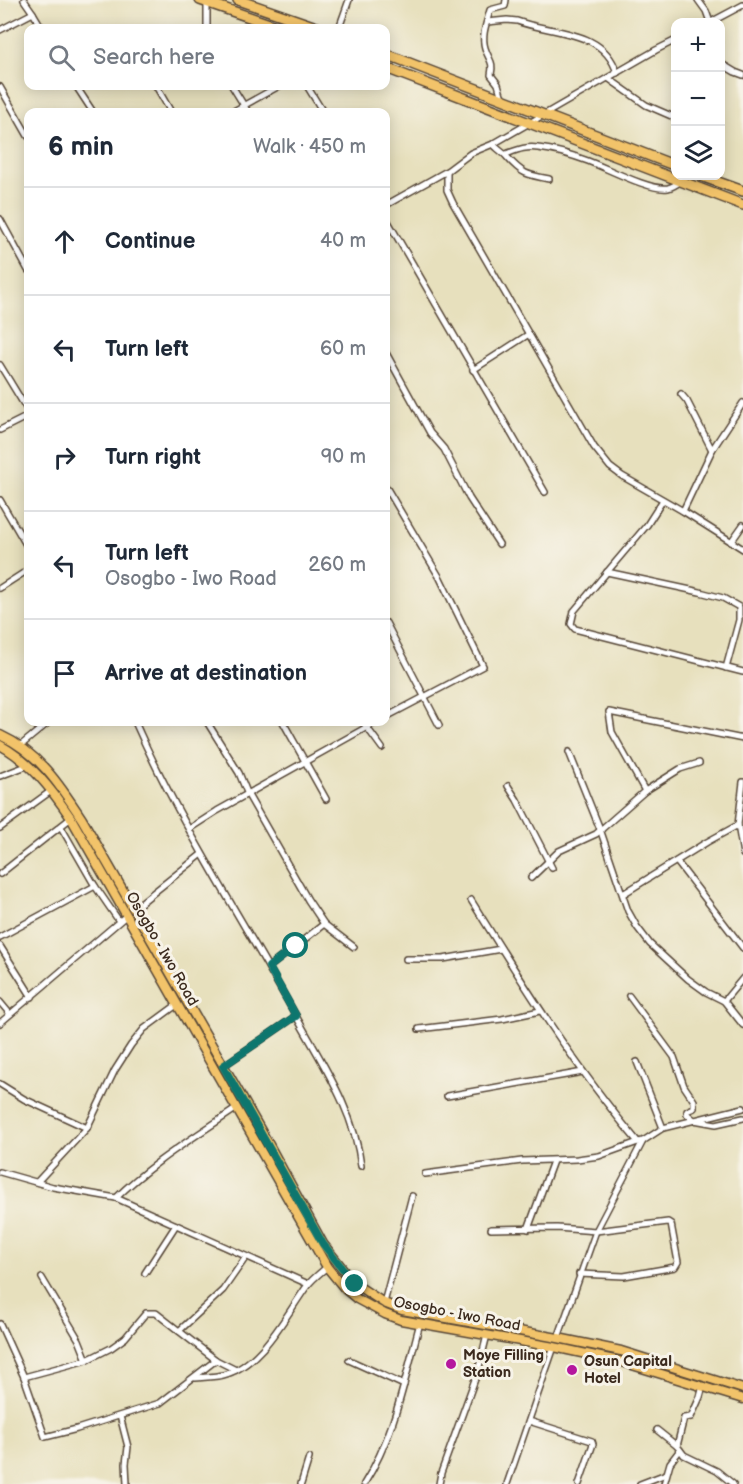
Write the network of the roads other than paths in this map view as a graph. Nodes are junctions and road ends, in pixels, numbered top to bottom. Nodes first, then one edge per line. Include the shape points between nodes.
1 (24, 0) edge
2 (238, 0) edge
3 (349, 0) edge
4 (506, 0) edge
5 (698, 0) edge
6 (203, 1) edge
7 (741, 8) edge
8 (33, 13) junction
9 (709, 18) edge
10 (719, 18) edge
11 (487, 22) junction
12 (40, 24) edge
13 (206, 24) edge
14 (269, 24) edge
15 (307, 24) edge
16 (340, 24) edge
17 (0, 30) edge
18 (671, 42) edge
19 (390, 56) edge
20 (725, 66) edge
21 (390, 70) edge
22 (616, 73) junction
23 (743, 75) edge
24 (608, 78) junction
25 (0, 87) edge
26 (79, 90) edge
27 (158, 90) edge
28 (235, 90) edge
29 (272, 90) edge
30 (309, 90) edge
31 (502, 100) junction
32 (244, 105) junction
33 (90, 108) edge
34 (169, 108) edge
35 (239, 108) edge
36 (246, 108) edge
37 (320, 108) edge
38 (542, 115) junction
39 (671, 116) edge
40 (529, 123) junction
41 (24, 129) edge
42 (493, 144) junction
43 (506, 154) junction
44 (671, 164) edge
45 (447, 171) junction
46 (549, 179) dead end
47 (712, 180) edge
48 (681, 181) junction
49 (743, 191) edge
50 (390, 203) edge
51 (743, 205) edge
52 (0, 219) edge
53 (390, 225) edge
54 (24, 263) edge
55 (529, 334) junction
56 (390, 360) edge
57 (0, 365) edge
58 (473, 370) junction
59 (681, 394) dead end
60 (24, 404) edge
61 (742, 408) edge
62 (24, 418) edge
63 (0, 430) edge
64 (712, 450) junction
65 (545, 492) dead end
66 (390, 493) edge
67 (0, 500) edge
68 (663, 500) junction
69 (683, 511) junction
70 (743, 525) edge
71 (24, 541) edge
72 (731, 542) junction
73 (500, 544) dead end
74 (743, 549) edge
75 (607, 572) junction
76 (24, 573) edge
77 (0, 588) edge
78 (390, 630) edge
79 (726, 668) junction
80 (743, 672) edge
81 (425, 696) junction
82 (390, 715) edge
83 (439, 725) dead end
84 (43, 726) edge
85 (137, 726) edge
86 (209, 726) edge
87 (285, 726) edge
88 (362, 726) edge
89 (366, 726) edge
90 (0, 735) edge
91 (743, 739) edge
92 (0, 745) edge
93 (20, 746) junction
94 (382, 748) dead end
95 (568, 752) dead end
96 (305, 762) junction
97 (699, 763) dead end
98 (29, 765) junction
99 (0, 776) edge
100 (743, 782) edge
101 (508, 786) dead end
102 (51, 791) junction
103 (645, 791) junction
104 (248, 795) junction
105 (326, 799) dead end
106 (71, 818) junction
107 (738, 825) junction
108 (61, 827) junction
109 (0, 828) edge
110 (189, 829) junction
111 (600, 829) junction
112 (202, 854) junction
113 (743, 854) edge
114 (548, 861) junction
115 (677, 862) junction
116 (552, 868) dead end
117 (0, 874) edge
118 (531, 878) dead end
119 (95, 886) junction
120 (623, 894) junction
121 (471, 900) dead end
122 (130, 912) junction
123 (119, 921) junction
124 (324, 924) junction
125 (0, 937) edge
126 (0, 946) edge
127 (354, 947) dead end
128 (743, 948) edge
129 (501, 949) junction
130 (406, 959) dead end
131 (269, 967) junction
132 (743, 978) edge
133 (628, 996) dead end
134 (32, 997) junction
135 (724, 1000) junction
136 (0, 1002) edge
137 (178, 1004) junction
138 (540, 1011) junction
139 (10, 1014) junction
140 (296, 1016) junction
141 (0, 1023) edge
142 (743, 1025) edge
143 (419, 1029) dead end
144 (637, 1062) dead end
145 (223, 1066) junction
146 (583, 1072) junction
147 (0, 1084) edge
148 (447, 1096) dead end
149 (237, 1108) junction
150 (743, 1108) edge
151 (743, 1118) edge
152 (694, 1120) junction
153 (87, 1128) junction
154 (663, 1128) junction
155 (640, 1142) junction
156 (553, 1161) junction
157 (361, 1166) dead end
158 (0, 1172) edge
159 (425, 1174) dead end
160 (38, 1182) junction
161 (412, 1196) dead end
162 (116, 1198) junction
163 (176, 1225) junction
164 (528, 1229) junction
165 (491, 1230) dead end
166 (596, 1231) junction
167 (246, 1257) junction
168 (327, 1267) junction
169 (145, 1273) dead end
170 (579, 1274) junction
171 (42, 1278) dead end
172 (308, 1284) junction
173 (384, 1303) junction
174 (420, 1323) junction
175 (1, 1326) edge
176 (179, 1331) junction
177 (487, 1335) junction
178 (558, 1338) junction
179 (554, 1347) junction
180 (87, 1360) junction
181 (216, 1360) junction
182 (349, 1360) dead end
183 (236, 1370) junction
184 (24, 1377) junction
185 (194, 1378) junction
186 (404, 1385) junction
187 (703, 1386) junction
188 (743, 1389) edge
189 (743, 1399) edge
190 (120, 1416) junction
191 (529, 1421) junction
192 (657, 1430) dead end
193 (680, 1451) junction
194 (309, 1458) dead end
195 (666, 1474) junction
196 (127, 1484) edge
197 (301, 1484) edge
198 (364, 1484) edge
199 (439, 1484) edge
200 (507, 1484) edge
201 (579, 1484) edge
202 (640, 1484) edge
203 (664, 1484) edge
204 (733, 1484) edge

1 - 8 street
2 - 15 highway
3 - 16 street
4 - 11 street via 505,6 490,10
5 - 9 street
6 - 13 street
6 - 14 highway
7 - 10 street
8 - 12 street
8 - 17 street
11 - 22 street via 518,21 593,41 608,56
11 - 31 street via 485,48
18 - 22 street
19 - 31 highway
20 - 23 street
21 - 40 highway
22 - 24 street
24 - 38 street
24 - 39 street via 646,105
25 - 41 street
26 - 33 street
27 - 34 street
28 - 32 street
29 - 32 street
30 - 37 street
31 - 38 highway
32 - 35 street
32 - 36 street
38 - 40 street
38 - 44 highway
40 - 42 street
40 - 48 highway
42 - 43 street
42 - 45 street via 471,153
43 - 46 street via 521,171
43 - 48 street via 536,147 587,160 654,186 667,188
45 - 50 street
45 - 55 street via 447,190 453,203
47 - 49 highway
48 - 51 highway
52 - 54 street
53 - 58 street
55 - 58 street
55 - 68 street via 594,447 610,467
56 - 73 street via 430,433 444,449 469,498
57 - 60 street
58 - 65 street
59 - 64 street
61 - 64 street
62 - 63 street
64 - 69 street
66 - 81 street via 440,578 483,666
67 - 71 street
68 - 69 street
68 - 75 street
69 - 72 street
70 - 72 street
72 - 74 street
75 - 79 street via 735,603 739,620
75 - 79 street via 574,611 571,621 575,629
76 - 77 street
78 - 81 street
79 - 80 street
81 - 82 street
81 - 83 street
84 - 93 street
85 - 110 street
86 - 104 street
87 - 96 street
88 - 96 street
89 - 94 street
90 - 93 main road, Osogbo - Iwo Road
91 - 103 street via 609,712 612,732
92 - 98 main road, Osogbo - Iwo Road
93 - 122 main road, Osogbo - Iwo Road via 64,791
95 - 111 street
96 - 104 street
96 - 105 street
97 - 103 street
98 - 99 street
98 - 102 main road, Osogbo - Iwo Road
100 - 107 street
101 - 114 street
102 - 106 main road, Osogbo - Iwo Road
102 - 109 street
103 - 111 street
104 - 110 street
104 - 124 street
106 - 108 street
106 - 122 main road, Osogbo - Iwo Road
107 - 113 street
107 - 115 street
108 - 117 street
108 - 119 street
110 - 112 street
111 - 114 street
111 - 120 street
112 - 122 street
112 - 131 street
114 - 116 street
114 - 118 street
115 - 120 street
115 - 128 street
119 - 123 street
119 - 125 street
120 - 135 street via 628,911 650,944 688,979
121 - 129 street
122 - 123 street
122 - 137 main road, Osogbo - Iwo Road
122 - 145 main road, Osogbo - Iwo Road
123 - 134 street
124 - 127 street
124 - 131 street
126 - 134 street
129 - 130 street via 443,959
129 - 138 street
131 - 140 street
132 - 135 street
133 - 152 street via 674,1057 694,1101 694,1108 687,1112
134 - 139 street
135 - 142 street
136 - 139 street
137 - 149 main road, Osogbo - Iwo Road
137 - 153 street via 144,1029 131,1045
138 - 143 street
138 - 146 street
139 - 141 street
140 - 145 street
140 - 157 street via 345,1109
144 - 154 street
145 - 173 main road, Osogbo - Iwo Road via 329,1252 355,1284
146 - 148 street
146 - 155 street
147 - 153 street
149 - 162 street via 183,1143
149 - 168 main road, Osogbo - Iwo Road
150 - 152 street
151 - 152 street via 716,1124
152 - 154 street
153 - 160 street
154 - 155 street
155 - 156 street via 599,1156
155 - 166 street
156 - 159 street via 522,1161
156 - 164 street
158 - 160 street
160 - 162 street
161 - 173 street
162 - 163 street
163 - 167 street
163 - 169 street
164 - 165 street
164 - 166 street
166 - 170 street
166 - 170 street via 670,1222 678,1262 675,1267 644,1274
167 - 172 street
167 - 176 street via 223,1290
168 - 172 street
168 - 174 main road, Osogbo - Iwo Road via 357,1299 385,1314
170 - 178 street
171 - 180 street
172 - 183 street via 284,1323
173 - 178 main road, Osogbo - Iwo Road via 423,1315
174 - 177 main road, Osogbo - Iwo Road
174 - 186 street
175 - 184 street
176 - 180 street via 156,1313 146,1313 125,1338
176 - 181 street
177 - 179 main road, Osogbo - Iwo Road
177 - 199 street
178 - 188 main road, Osogbo - Iwo Road via 621,1351
179 - 187 main road, Osogbo - Iwo Road
179 - 191 street
180 - 184 street
181 - 183 street
181 - 185 street
182 - 186 street
183 - 185 street
184 - 190 street via 45,1437
185 - 190 street via 160,1403
186 - 198 street via 382,1454
187 - 189 main road, Osogbo - Iwo Road
187 - 193 street via 691,1417 684,1418
190 - 196 street via 128,1447
191 - 200 street
191 - 201 street via 592,1441
192 - 193 street
193 - 195 street
193 - 204 street
194 - 197 street
195 - 202 street
195 - 203 street

